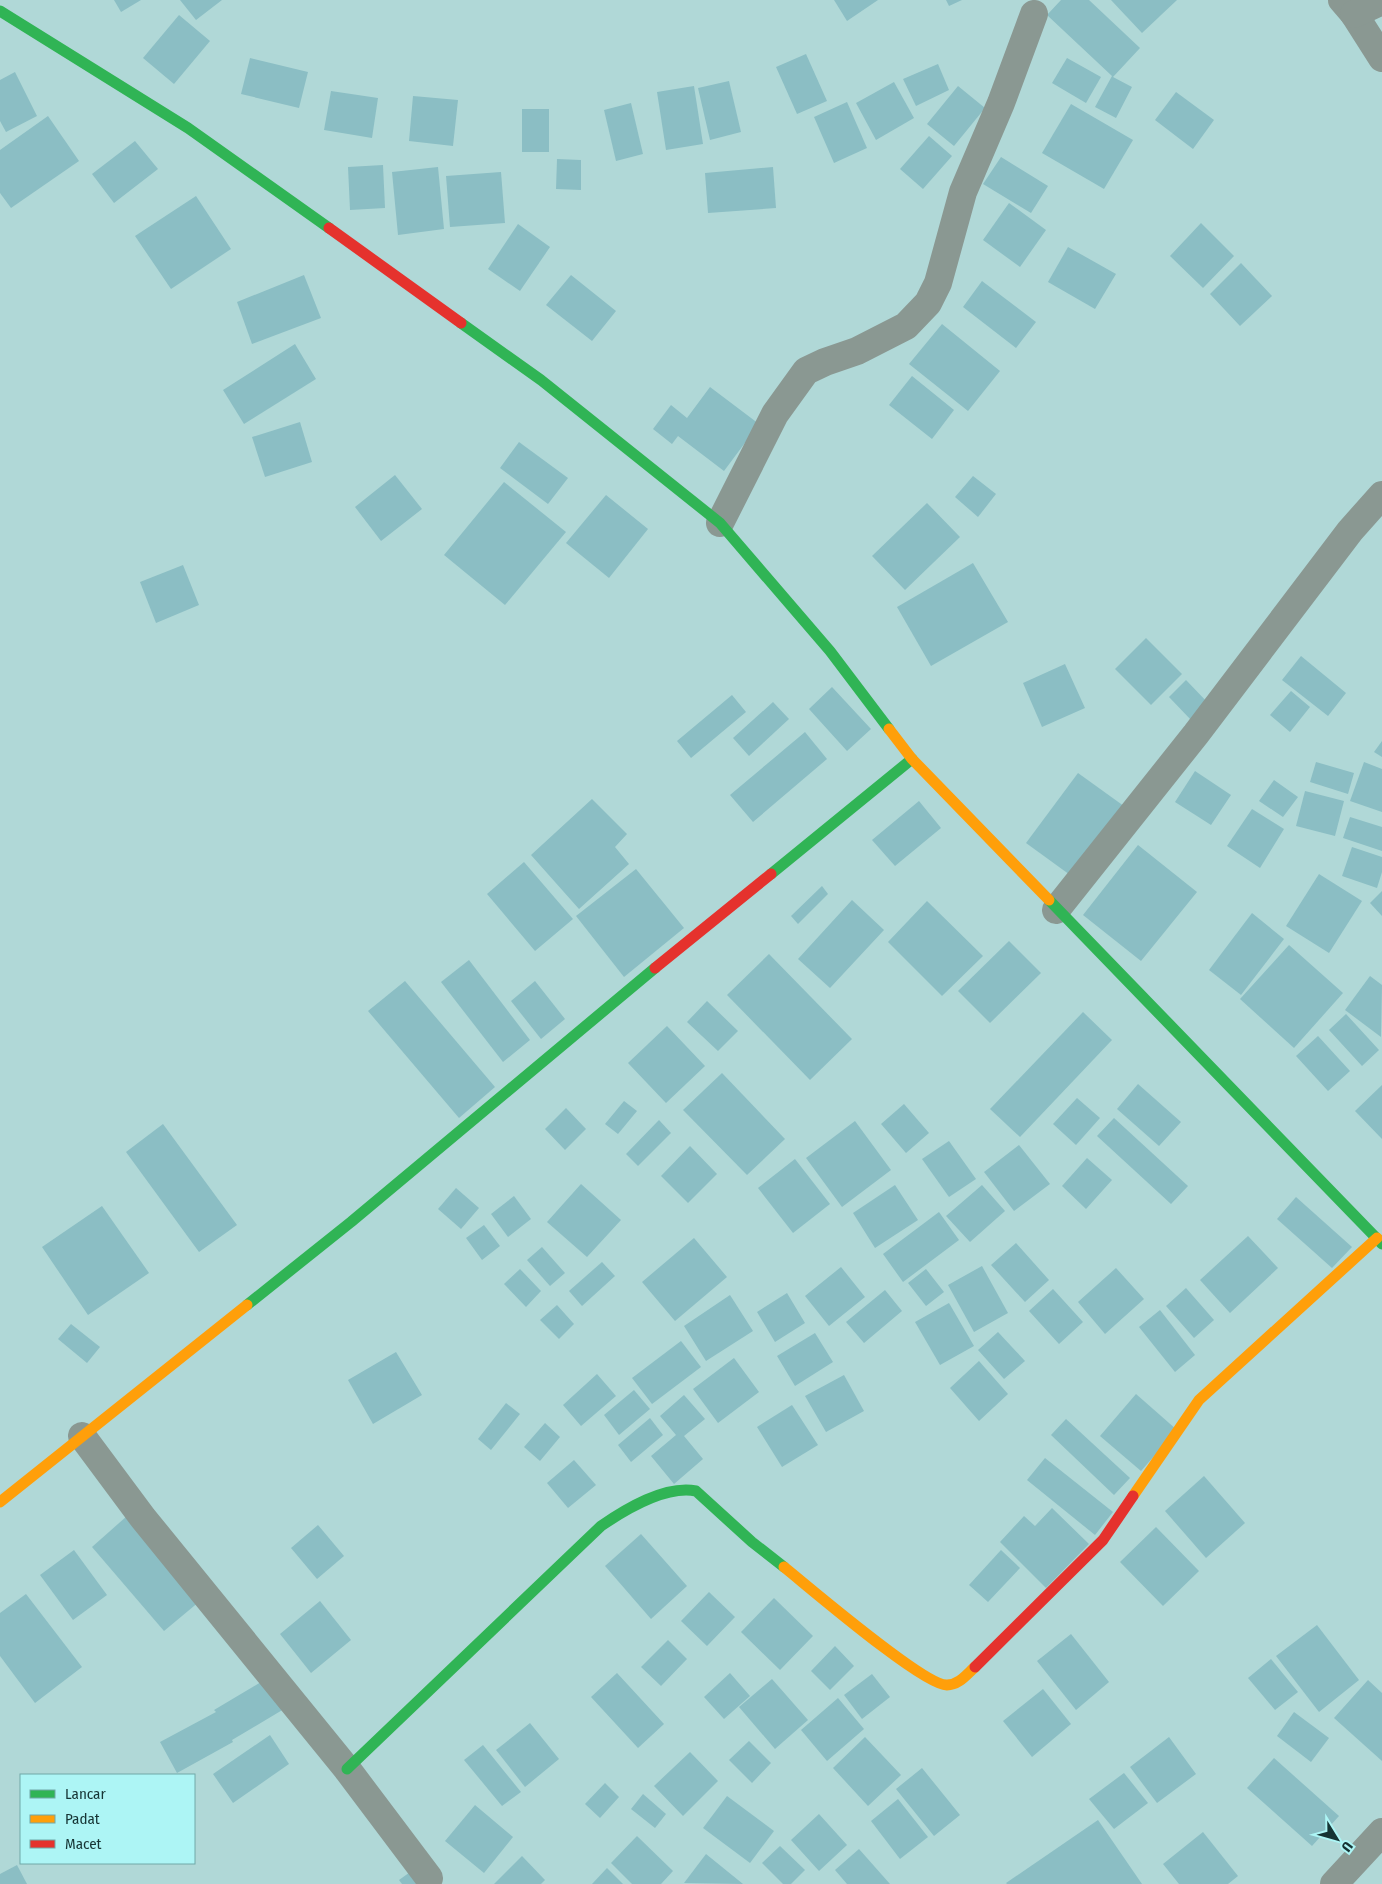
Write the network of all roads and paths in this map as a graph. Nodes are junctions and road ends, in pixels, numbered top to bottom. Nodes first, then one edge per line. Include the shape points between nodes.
1 (1382, 1) edge
2 (1348, 7) edge
3 (0, 11) edge
4 (1034, 14) dead end
5 (1382, 58) edge
6 (1382, 495) edge
7 (720, 523) junction
8 (912, 759) junction
9 (1056, 910) junction
10 (1379, 1241) edge
11 (82, 1436) junction
12 (0, 1502) edge
13 (347, 1769) junction
14 (1382, 1832) edge
15 (430, 1878) dead end
16 (1334, 1884) edge

1 - 2 street
2 - 5 street
3 - 7 street via 188,128 541,380
4 - 7 street via 963,192 938,284 928,303 906,326 857,351 806,371 775,414
6 - 9 street via 1350,531 1196,734
7 - 8 street via 830,651
8 - 9 street
8 - 11 street via 599,1014 351,1222
9 - 10 street
10 - 13 street via 1199,1400 1103,1540 959,1682 947,1687 937,1685 911,1668 752,1542 695,1490 685,1489 646,1502 601,1526
11 - 12 street
11 - 13 street via 143,1518
13 - 15 street
14 - 16 street

